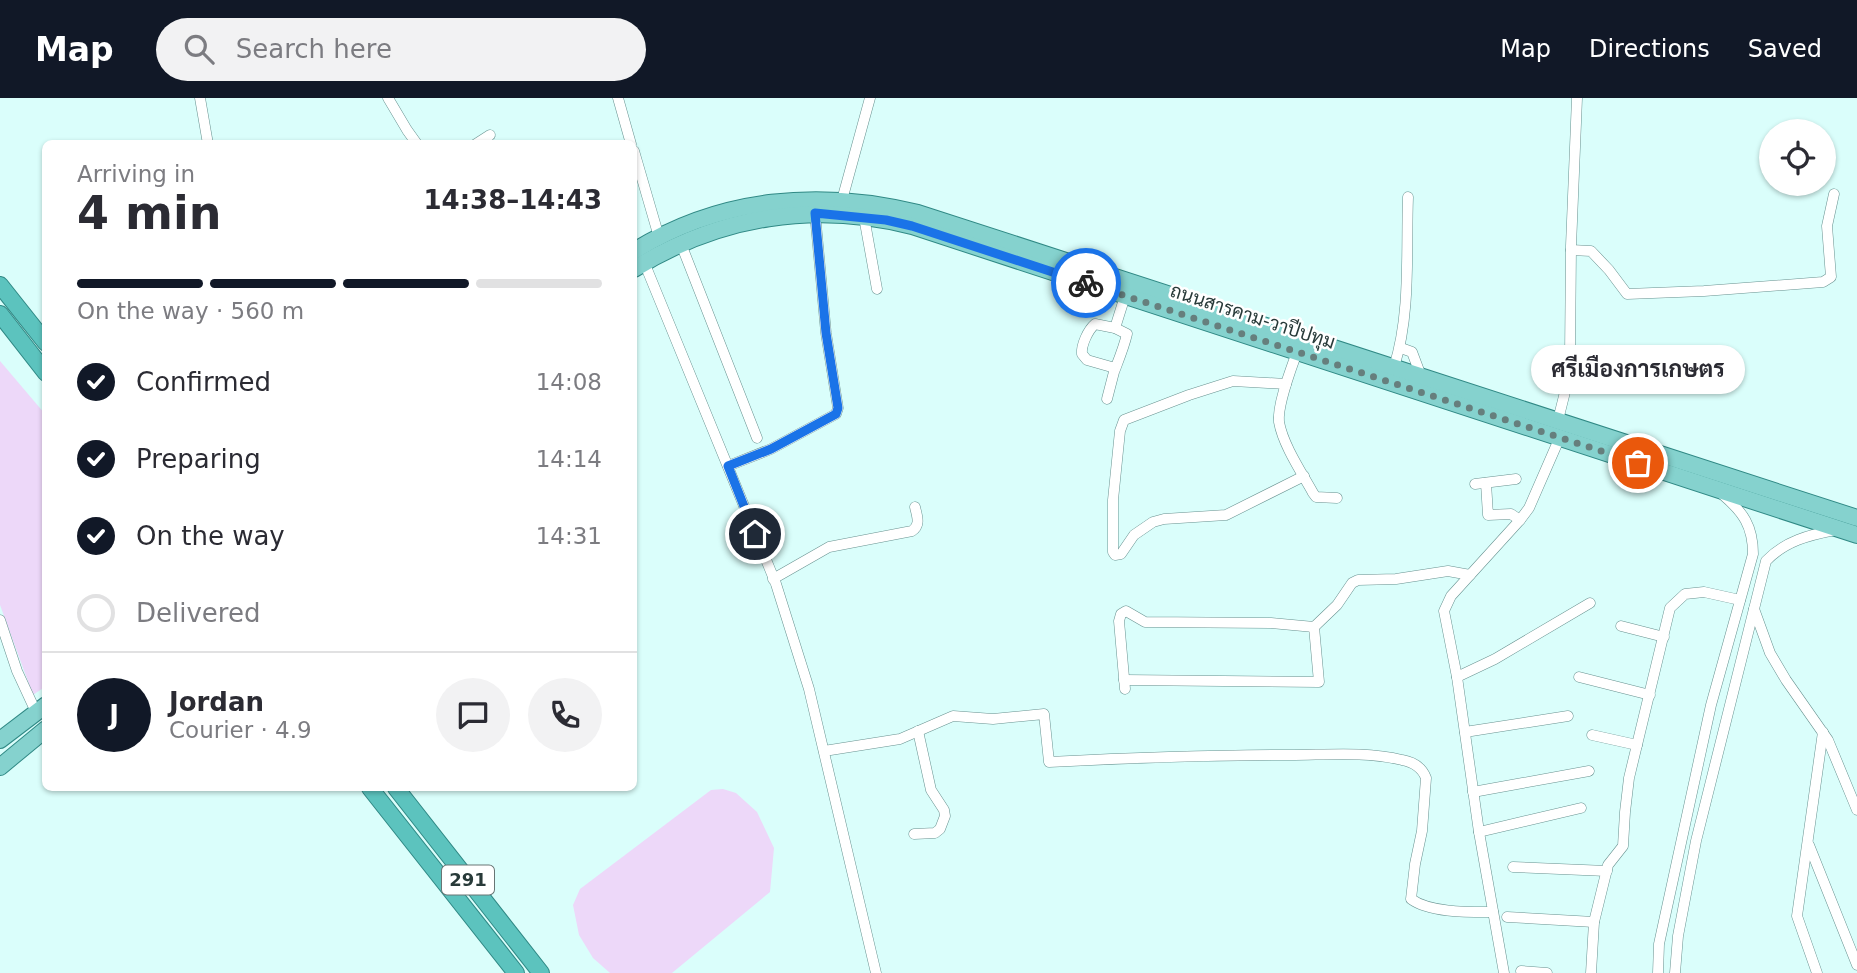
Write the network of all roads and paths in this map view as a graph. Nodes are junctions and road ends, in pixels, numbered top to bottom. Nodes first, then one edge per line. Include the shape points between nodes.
1 (200, 98) edge
2 (388, 98) edge
3 (618, 98) edge
4 (870, 98) edge
5 (1577, 98) edge
6 (490, 135) dead end
7 (207, 140) edge
8 (414, 140) edge
9 (482, 140) edge
10 (630, 140) edge
11 (637, 161) edge
12 (1834, 196) edge
13 (1408, 197) dead end
14 (842, 200) junction
15 (815, 213) junction
16 (864, 217) junction
17 (659, 237) junction
18 (681, 244) junction
19 (1571, 250) junction
20 (637, 261) edge
21 (0, 285) edge
22 (877, 289) dead end
23 (1125, 296) junction
24 (1191, 309) junction
25 (0, 314) edge
26 (1115, 328) junction
27 (42, 338) edge
28 (1401, 348) junction
29 (1297, 352) junction
30 (1394, 367) junction
31 (42, 368) edge
32 (1115, 368) junction
33 (1421, 376) junction
34 (1286, 384) junction
35 (1107, 399) dead end
36 (1560, 426) junction
37 (757, 438) dead end
38 (728, 466) junction
39 (1304, 476) junction
40 (1516, 479) dead end
41 (1717, 489) junction
42 (1337, 498) dead end
43 (915, 506) dead end
44 (1857, 518) edge
45 (1520, 520) junction
46 (1839, 529) junction
47 (1857, 535) edge
48 (1470, 575) junction
49 (774, 579) junction
50 (1740, 600) junction
51 (1590, 603) dead end
52 (1754, 609) junction
53 (0, 620) edge
54 (1620, 626) dead end
55 (1314, 627) junction
56 (1664, 637) junction
57 (1457, 677) junction
58 (1579, 677) dead end
59 (1650, 695) junction
60 (41, 708) edge
61 (1568, 716) dead end
62 (918, 731) junction
63 (1465, 732) junction
64 (1823, 732) junction
65 (42, 733) edge
66 (1592, 735) dead end
67 (0, 740) edge
68 (1637, 745) junction
69 (824, 751) junction
70 (0, 767) edge
71 (1589, 771) dead end
72 (372, 791) edge
73 (398, 791) edge
74 (1474, 792) junction
75 (1581, 808) dead end
76 (1857, 810) edge
77 (1479, 832) junction
78 (914, 834) dead end
79 (1808, 843) junction
80 (1513, 867) dead end
81 (1607, 871) junction
82 (1493, 912) junction
83 (1507, 916) dead end
84 (1594, 922) junction
85 (1857, 965) edge
86 (1521, 971) dead end
87 (516, 973) edge
88 (541, 973) edge
89 (876, 973) edge
90 (1504, 973) edge
91 (1547, 973) edge
92 (1591, 973) edge
93 (1658, 973) edge
94 (1675, 973) edge
95 (1817, 973) edge

1 - 7 street
2 - 8 street
3 - 10 street
4 - 14 street
5 - 19 street
6 - 9 street
11 - 17 street
12 - 19 street via 1827,226 1831,277 1823,282 1627,294 1591,251
13 - 28 street
14 - 17 main road, ถนนสารคาม-วาปีปทุม via 761,204 693,221
14 - 24 main road, ถนนสารคาม-วาปีปทุม via 919,213
15 - 16 main road, ถนนสารคาม-วาปีปทุม
15 - 18 main road, ถนนสารคาม-วาปีปทุม via 726,227
15 - 38 street via 836,414
16 - 22 street
16 - 23 main road, ถนนสารคาม-วาปีปทุม via 912,226
17 - 20 main road, ถนนสารคาม-วาปีปทุม
18 - 20 main road, ถนนสารคาม-วาปีปทุม
18 - 37 street
19 - 36 street via 1570,358
20 - 38 street
21 - 27 highway
23 - 24 main road, ถนนสารคาม-วาปีปทุม
23 - 26 street
24 - 29 main road, ถนนสารคาม-วาปีปทุม
24 - 30 main road, ถนนสารคาม-วาปีปทุม
25 - 31 highway
26 - 32 street via 1127,334
26 - 32 street via 1093,325 1081,352 1087,360
28 - 30 street
28 - 33 street via 1412,352
29 - 34 street
29 - 36 main road, ถนนสารคาม-วาปีปทุม
30 - 33 main road, ถนนสารคาม-วาปีปทุม
32 - 35 street
33 - 36 main road, ถนนสารคาม-วาปีปทุม
34 - 39 street via 1279,420
34 - 39 street via 1233,381 1124,420 1113,500 1113,552 1121,554 1134,535 1153,522 1226,515
36 - 41 main road, ถนนสารคาม-วาปีปทุม
36 - 44 main road, ถนนสารคาม-วาปีปทุม
36 - 45 street via 1529,508
38 - 49 street
39 - 42 street via 1317,497
40 - 45 street via 1481,483 1488,514 1511,514
41 - 46 main road, ถนนสารคาม-วาปีปทุม
41 - 50 street via 1743,516 1753,539
43 - 49 street via 916,529 829,547
45 - 48 street
46 - 47 main road, ถนนสารคาม-วาปีปทุม
46 - 52 street via 1805,536 1772,554 1763,569
48 - 55 street via 1448,572 1358,580
48 - 57 street via 1444,611
49 - 69 street
50 - 56 street via 1704,592 1685,594 1671,608
50 - 93 street via 1710,705 1659,944
51 - 57 street
52 - 64 street via 1770,653
52 - 94 street via 1696,841
53 - 60 street via 17,671
54 - 56 street
55 - 55 street via 1144,622 1126,611 1119,621 1124,684 1319,682
56 - 59 street
57 - 63 street
58 - 59 street
59 - 68 street
60 - 67 main road
61 - 63 street
62 - 69 street via 900,739
62 - 78 street via 931,790 945,816 935,833
62 - 82 street via 953,716 1044,715 1049,762 1276,755 1369,755 1402,760 1417,766 1426,778 1411,899 1451,911
63 - 74 street
64 - 76 street
64 - 79 street
65 - 70 main road
66 - 68 street
68 - 81 street via 1623,846
69 - 89 street
71 - 74 street
72 - 87 highway, 291
73 - 88 highway, 291
74 - 77 street
75 - 77 street
77 - 82 street
79 - 85 street
79 - 95 street via 1797,916
80 - 81 street
81 - 84 street
82 - 90 street
83 - 84 street
84 - 92 street
86 - 91 street

